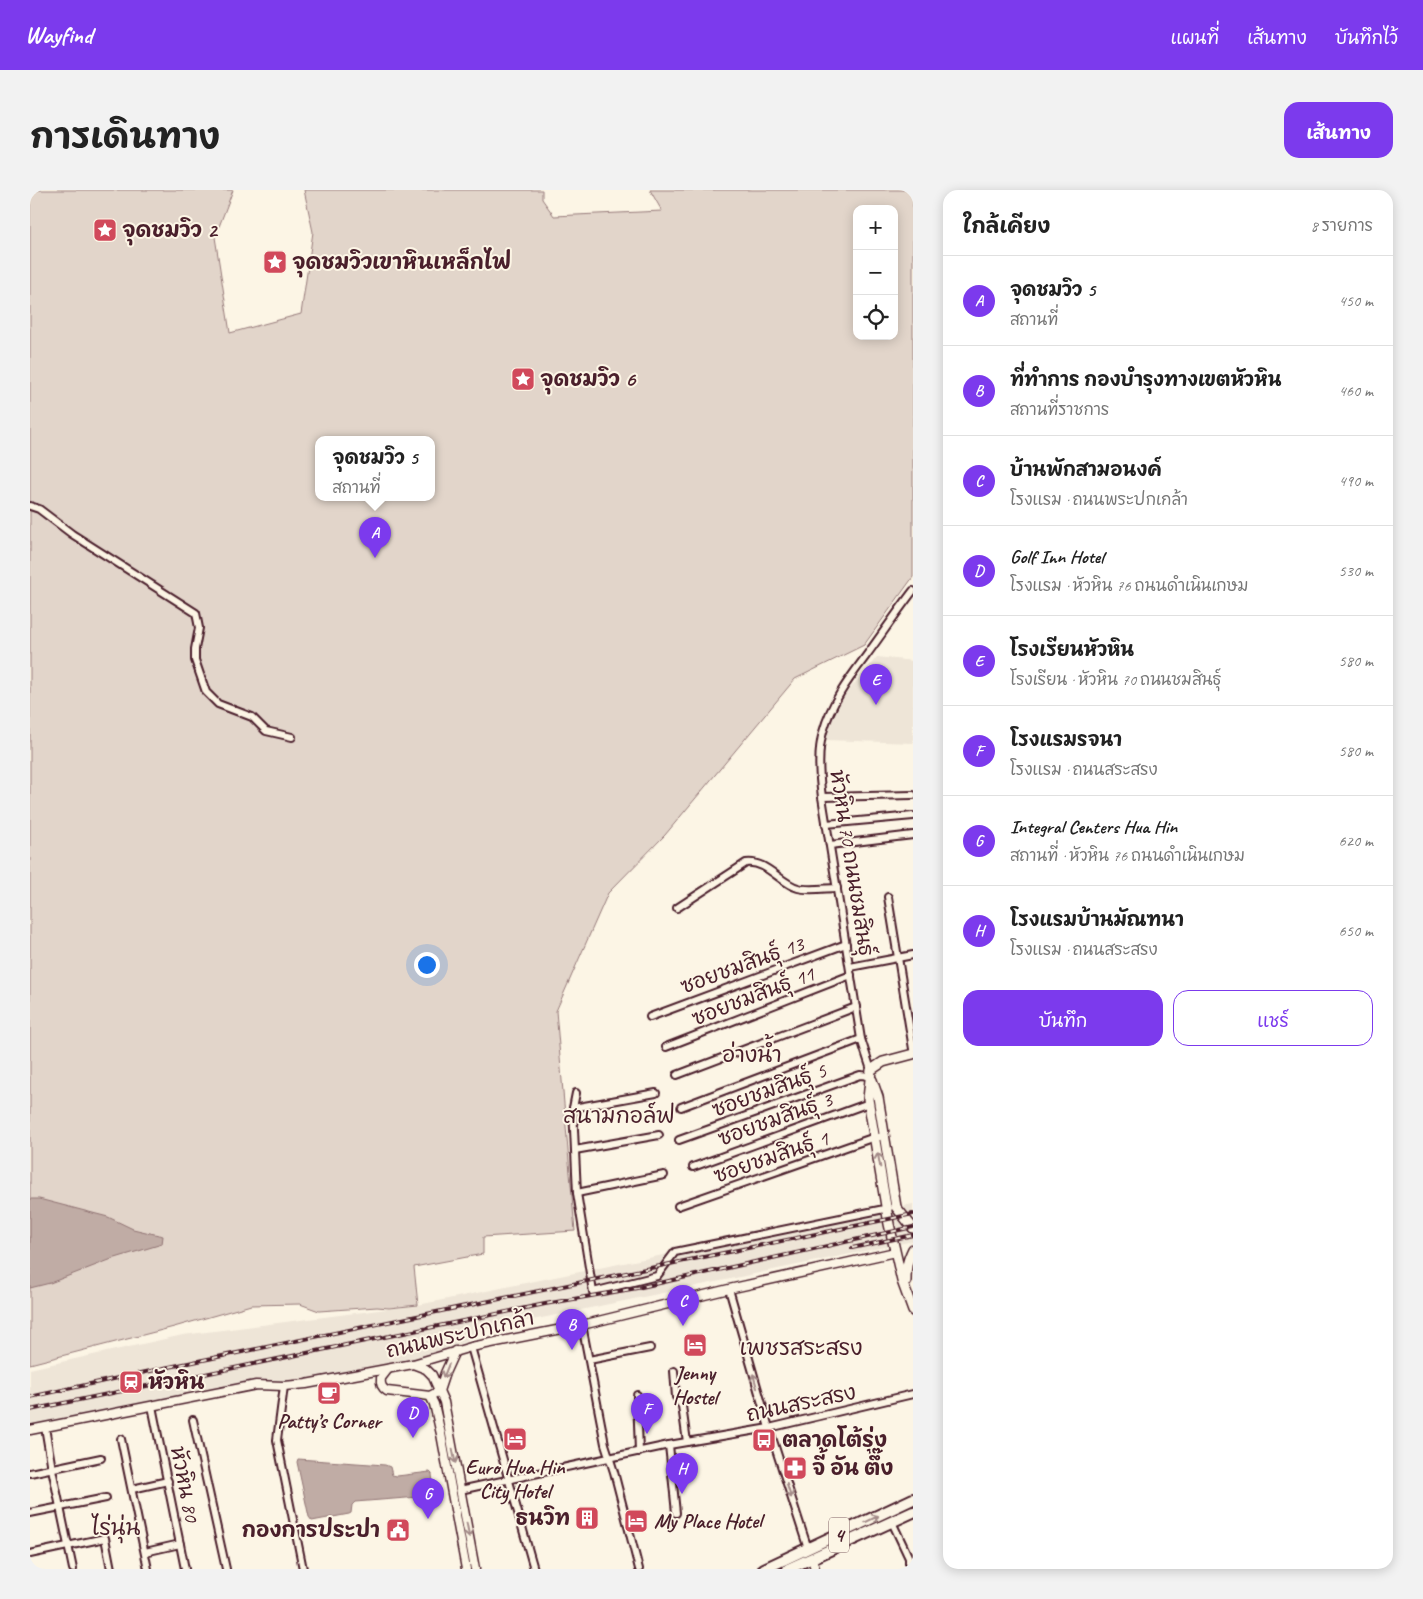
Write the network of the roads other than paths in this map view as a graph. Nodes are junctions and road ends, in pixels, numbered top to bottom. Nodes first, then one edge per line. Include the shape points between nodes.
1 (30, 506) edge
2 (913, 591) edge
3 (292, 737) dead end
4 (913, 795) edge
5 (822, 796) junction
6 (913, 816) edge
7 (826, 824) junction
8 (913, 835) edge
9 (830, 845) junction
10 (837, 888) junction
11 (888, 897) dead end
12 (677, 908) dead end
13 (846, 944) junction
14 (913, 955) edge
15 (898, 958) junction
16 (850, 967) junction
17 (851, 975) junction
18 (856, 1007) junction
19 (650, 1017) dead end
20 (861, 1039) junction
21 (666, 1047) dead end
22 (913, 1049) edge
23 (913, 1054) edge
24 (871, 1073) junction
25 (678, 1075) dead end
26 (576, 1093) dead end
27 (656, 1093) dead end
28 (869, 1103) junction
29 (681, 1107) dead end
30 (573, 1108) junction
31 (659, 1135) dead end
32 (880, 1137) junction
33 (679, 1140) dead end
34 (575, 1150) junction
35 (693, 1166) dead end
36 (664, 1175) dead end
37 (577, 1193) junction
38 (678, 1206) dead end
39 (891, 1207) junction
40 (910, 1225) edge
41 (890, 1229) junction
42 (912, 1250) edge
43 (895, 1252) junction
44 (729, 1289) junction
45 (907, 1291) junction
46 (913, 1311) edge
47 (582, 1325) junction
48 (471, 1347) junction
49 (650, 1348) dead end
50 (455, 1351) junction
51 (589, 1360) junction
52 (413, 1364) junction
53 (388, 1369) junction
54 (674, 1371) dead end
55 (362, 1373) junction
56 (284, 1386) junction
57 (381, 1386) junction
58 (440, 1391) junction
59 (913, 1394) edge
60 (637, 1395) dead end
61 (430, 1396) junction
62 (152, 1406) junction
63 (193, 1420) dead end
64 (45, 1427) junction
65 (769, 1428) junction
66 (30, 1430) edge
67 (449, 1432) junction
68 (441, 1434) junction
69 (121, 1439) dead end
70 (687, 1442) junction
71 (669, 1445) junction
72 (639, 1452) junction
73 (101, 1458) dead end
74 (610, 1458) junction
75 (52, 1469) junction
76 (30, 1473) edge
77 (508, 1480) junction
78 (168, 1481) junction
79 (132, 1489) junction
80 (456, 1491) junction
81 (106, 1498) dead end
82 (913, 1499) edge
83 (60, 1507) junction
84 (913, 1512) edge
85 (30, 1513) edge
86 (676, 1514) dead end
87 (892, 1522) junction
88 (180, 1544) junction
89 (68, 1546) junction
90 (145, 1552) junction
91 (810, 1553) junction
92 (30, 1554) edge
93 (474, 1565) edge
94 (465, 1566) edge
95 (73, 1569) edge
96 (111, 1569) edge
97 (148, 1569) edge
98 (185, 1569) edge
99 (226, 1569) edge
100 (303, 1569) edge
101 (534, 1569) edge
102 (639, 1569) edge
103 (764, 1569) edge
104 (788, 1569) edge
105 (815, 1569) edge
106 (909, 1569) edge

1 - 3 street via 196,614 199,628 195,660 206,692 218,704 252,717 266,731
2 - 5 street, หัวหิน 70 ถนนชมสินธุ์ via 846,683 831,709 820,744
4 - 5 street
5 - 7 street, หัวหิน 70 ถนนชมสินธุ์
6 - 7 street
7 - 9 street, หัวหิน 70 ถนนชมสินธุ์
8 - 9 street
9 - 10 street, หัวหิน 70 ถนนชมสินธุ์
10 - 12 street via 797,888 752,862
10 - 13 street, หัวหิน 70 ถนนชมสินธุ์
11 - 15 street
13 - 16 street, หัวหิน 70 ถนนชมสินธุ์
13 - 19 street, ซอยชมสินธุ์ 13
14 - 15 street
15 - 16 street
15 - 22 street
16 - 17 street, หัวหิน 70 ถนนชมสินธุ์
17 - 18 street, หัวหิน 70 ถนนชมสินธุ์
17 - 21 street, ซอยชมสินธุ์ 11
18 - 20 street, หัวหิน 70 ถนนชมสินธุ์
18 - 25 street
20 - 24 street, หัวหิน 70 ถนนชมสินธุ์
20 - 29 street
23 - 24 main road via 883,1062
24 - 28 main road, หัวหิน 70 ถนนชมสินธุ์
24 - 32 main road, หัวหิน 70 ถนนชมสินธุ์ via 878,1097
24 - 33 street, ซอยชมสินธุ์ 5
26 - 30 street
27 - 30 street
28 - 32 main road, หัวหิน 70 ถนนชมสินธุ์
28 - 35 street, ซอยชมสินธุ์ 3
30 - 34 street
31 - 34 street
32 - 38 street, ซอยชมสินธุ์ 1
32 - 39 main road, หัวหิน 70 ถนนชมสินธุ์
34 - 37 street
36 - 37 street
37 - 39 street via 593,1292 657,1276 675,1252
39 - 40 main road, หัวหิน 70 ถนนชมสินธุ์
39 - 41 main road, หัวหิน 70 ถนนชมสินธุ์
40 - 41 main road via 900,1219
41 - 43 main road, หัวหิน 70 ถนนชมสินธุ์
42 - 43 main road via 904,1255
42 - 45 main road, หัวหิน 70 ถนนชมสินธุ์ via 906,1267
43 - 44 street, ถนนพระปกเกล้า
43 - 45 main road, หัวหิน 70 ถนนชมสินธุ์
44 - 47 street, ถนนพระปกเกล้า
65 -> 44 street
45 - 46 main road, หัวหิน 70 ถนนชมสินธุ์
47 - 48 street, ถนนพระปกเกล้า
47 - 51 street
48 - 50 street, ถนนพระปกเกล้า
48 - 77 street
49 - 51 street
50 - 52 street, ถนนพระปกเกล้า
50 -> 58 street
51 - 74 street
52 - 53 street, ถนนพระปกเกล้า
52 - 58 street via 429,1371
53 - 55 street, ถนนพระปกเกล้า
53 - 57 street via 380,1378
54 - 70 street via 676,1397 682,1406
55 - 56 street, ถนนพระปกเกล้า
55 - 57 street via 374,1378
56 - 62 street, ถนนพระปกเกล้า via 256,1386
56 - 100 street via 277,1440
57 - 61 street via 388,1391
58 - 61 street
58 - 67 street
59 - 65 street, ถนนสระสรง
60 - 72 street
61 - 68 street
62 - 64 street, ถนนพระปกเกล้า
62 - 78 street, หัวหิน 80
63 - 99 street
64 - 66 street, ถนนพระปกเกล้า
64 - 75 street
65 - 70 street, ถนนสระสรง
65 -> 91 street
67 - 68 street
67 -> 80 street
68 - 80 street
69 - 79 street
70 - 71 street, ถนนสระสรง
71 - 72 street, ถนนสระสรง
71 - 86 street
72 - 74 street, ถนนสระสรง
73 - 75 street
74 - 77 street, ถนนสระสรง
74 - 102 street
75 - 76 street
75 - 83 street
77 - 80 street, ถนนสระสรง
77 - 101 street
78 - 79 street
78 - 88 street, หัวหิน 80
79 - 90 street
80 -> 93 street
80 - 94 street
81 - 83 street
91 -> 82 main road, 4
83 - 85 street
83 - 89 street
84 - 87 main road, 4
87 - 91 main road, 4
87 - 106 street via 909,1558
88 - 90 street
88 - 98 street, หัวหิน 80
89 - 92 street
89 - 95 street
89 - 96 street via 105,1538
90 - 97 street
91 - 103 main road, 4
91 - 104 main road, 4
91 - 105 street
93 - 94 street

